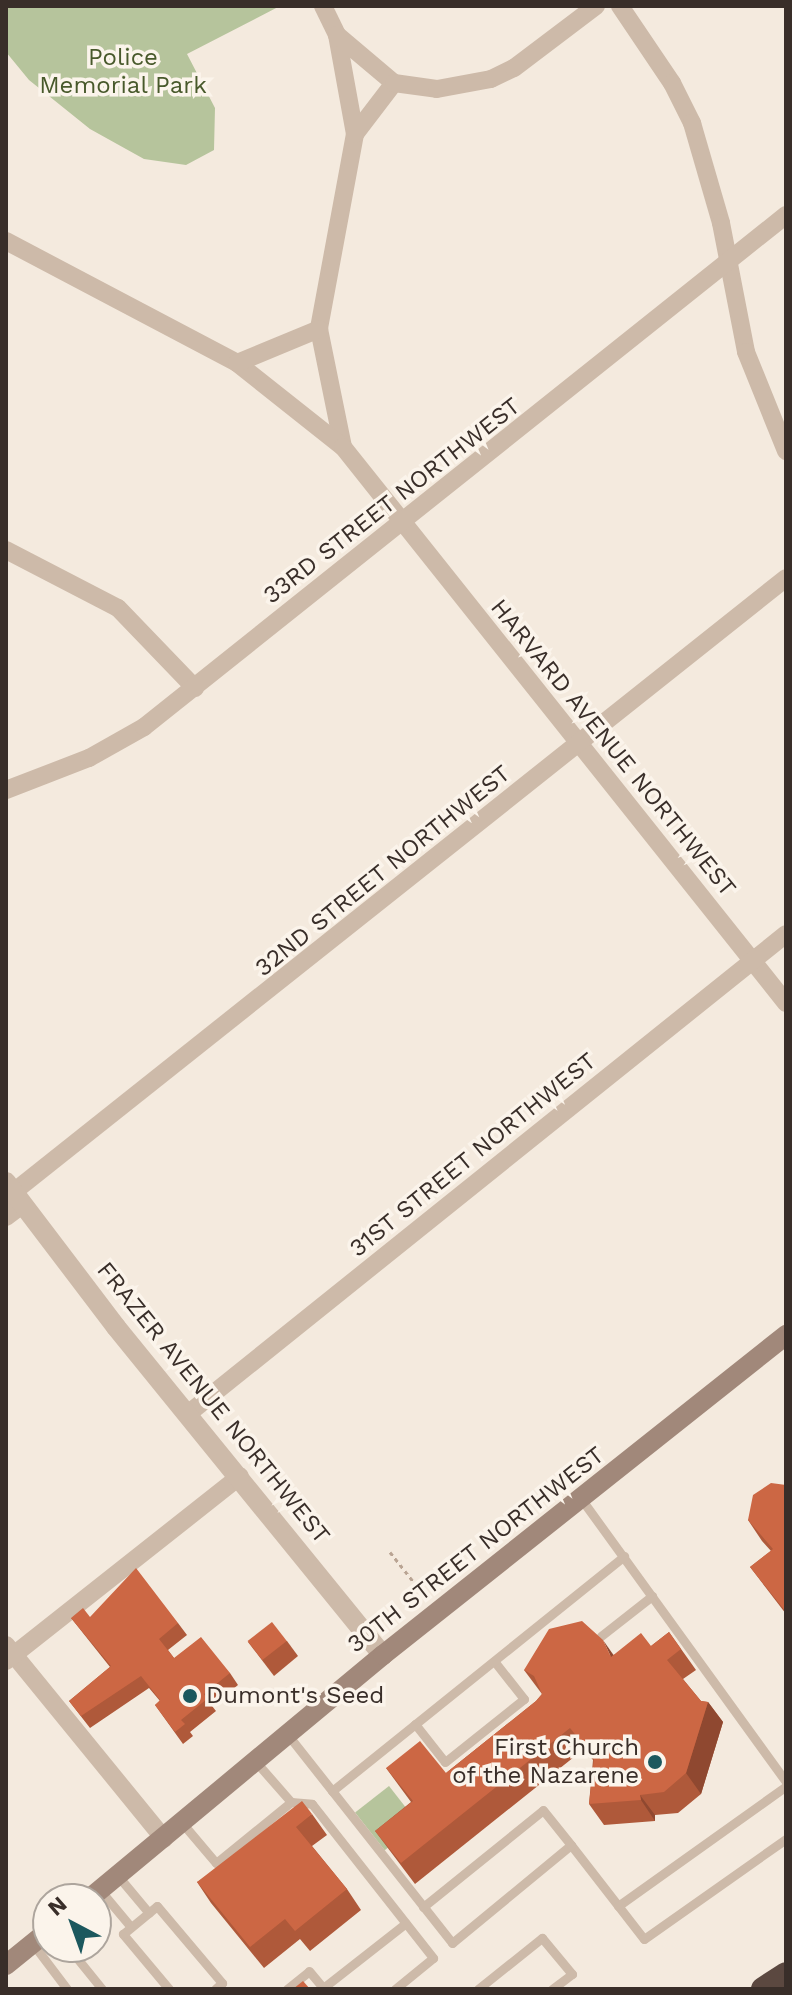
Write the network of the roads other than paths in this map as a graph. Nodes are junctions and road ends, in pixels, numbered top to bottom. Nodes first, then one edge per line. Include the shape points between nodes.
1 (323, 6) edge
2 (596, 6) edge
3 (620, 6) edge
4 (337, 35) junction
5 (394, 83) junction
6 (355, 134) junction
7 (786, 215) edge
8 (6, 241) edge
9 (727, 262) junction
10 (319, 329) junction
11 (237, 363) junction
12 (343, 447) junction
13 (786, 451) edge
14 (401, 524) junction
15 (6, 550) edge
16 (786, 578) edge
17 (195, 688) junction
18 (579, 744) junction
19 (6, 790) edge
20 (786, 934) edge
21 (753, 961) junction
22 (786, 1003) edge
23 (11, 1199) edge
24 (786, 1335) edge
25 (189, 1413) junction
26 (240, 1476) junction
27 (582, 1500) junction
28 (624, 1556) junction
29 (652, 1596) junction
30 (601, 1636) edge
31 (9, 1654) edge
32 (383, 1655) junction
33 (494, 1661) junction
34 (415, 1724) junction
35 (288, 1735) junction
36 (256, 1762) junction
37 (786, 1784) edge
38 (332, 1791) junction
39 (291, 1802) junction
40 (183, 1824) junction
41 (164, 1839) junction
42 (786, 1839) edge
43 (571, 1845) junction
44 (118, 1876) junction
45 (109, 1883) edge
46 (618, 1906) junction
47 (423, 1907) junction
48 (112, 1911) edge
49 (149, 1913) junction
50 (406, 1923) junction
51 (131, 1927) junction
52 (32, 1945) edge
53 (54, 1963) edge
54 (81, 1963) edge
55 (6, 1965) edge
56 (786, 1974) edge
57 (67, 1989) edge
58 (102, 1989) edge
59 (169, 1989) edge
60 (215, 1989) edge
61 (287, 1989) edge
62 (323, 1989) edge
63 (395, 1989) edge
64 (478, 1989) edge
65 (552, 1989) edge
66 (763, 1989) edge

1 - 4 street
2 - 5 street via 527,60 491,79 437,89
3 - 9 street via 692,123
4 - 5 street
4 - 6 street
5 - 6 street
6 - 10 street
7 - 9 street, 33RD STREET NORTHWEST
8 - 11 street
9 - 13 street via 755,382
9 - 14 street, 33RD STREET NORTHWEST
10 - 11 street
10 - 12 street
11 - 12 street
12 - 14 street, HARVARD AVENUE NORTHWEST
14 - 17 street, 33RD STREET NORTHWEST
14 - 18 street, HARVARD AVENUE NORTHWEST
15 - 17 street via 118,608
16 - 18 street, 32ND STREET NORTHWEST
17 - 19 street, 33RD STREET NORTHWEST via 116,744
18 - 21 street, HARVARD AVENUE NORTHWEST
18 - 23 street, 32ND STREET NORTHWEST
20 - 21 street, 31ST STREET NORTHWEST
21 - 22 street, HARVARD AVENUE NORTHWEST
21 - 25 street, 31ST STREET NORTHWEST
23 - 25 street, FRAZER AVENUE NORTHWEST
24 - 27 main road, 30TH STREET NORTHWEST
25 - 26 street, FRAZER AVENUE NORTHWEST
26 - 31 street
26 - 32 street, FRAZER AVENUE NORTHWEST
27 - 28 lane
27 - 32 main road, 30TH STREET NORTHWEST
28 - 29 lane
28 - 33 lane
29 - 30 lane
29 - 37 lane
31 - 41 street
32 - 35 main road, 30TH STREET NORTHWEST
33 - 34 lane
33 - 34 lane via 524,1699 445,1762
34 - 38 lane
35 - 36 main road, 30TH STREET NORTHWEST
35 - 38 lane
36 - 39 lane
36 - 40 main road, 30TH STREET NORTHWEST
37 - 46 lane
38 - 47 lane
39 - 40 lane via 216,1863
39 - 50 lane via 312,1804
40 - 41 main road, 30TH STREET NORTHWEST
41 - 44 main road, 30TH STREET NORTHWEST
42 - 46 lane via 644,1939
43 - 46 lane
43 - 47 lane via 543,1810
43 - 47 lane via 452,1943
44 - 45 main road, 30TH STREET NORTHWEST
44 - 49 lane
48 - 51 lane
49 - 51 lane
49 - 60 lane via 157,1906 222,1983
50 - 62 lane
50 - 63 lane via 433,1958
51 - 59 lane via 123,1934
52 - 55 main road
53 - 57 lane
54 - 58 lane
56 - 66 highway
61 - 62 lane via 309,1971
64 - 65 lane via 542,1938 572,1974

